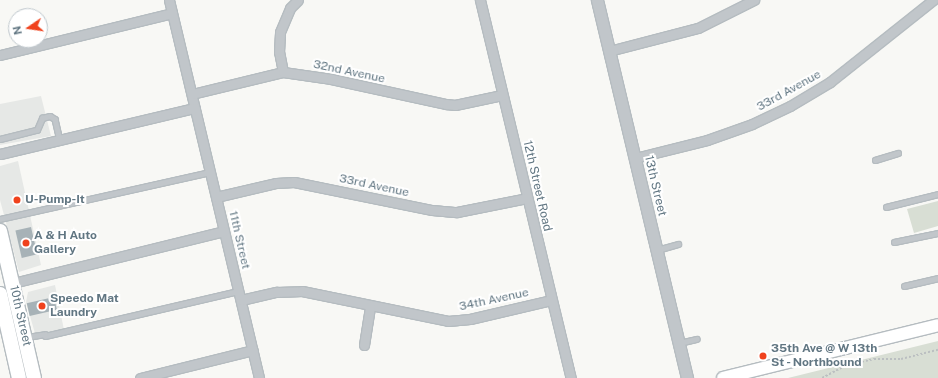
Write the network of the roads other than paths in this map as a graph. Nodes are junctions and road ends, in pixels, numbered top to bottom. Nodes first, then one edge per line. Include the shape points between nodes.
1 (169, 0) edge
2 (298, 0) edge
3 (480, 0) edge
4 (597, 0) edge
5 (754, 0) edge
6 (933, 0) edge
7 (172, 13) junction
8 (609, 51) junction
9 (0, 55) edge
10 (283, 72) junction
11 (192, 94) junction
12 (502, 95) junction
13 (195, 108) junction
14 (0, 139) edge
15 (60, 140) junction
16 (898, 153) dead end
17 (0, 154) edge
18 (634, 158) junction
19 (875, 160) dead end
20 (210, 172) junction
21 (938, 194) edge
22 (216, 197) junction
23 (527, 198) junction
24 (886, 207) dead end
25 (0, 219) edge
26 (0, 231) edge
27 (224, 231) junction
28 (938, 233) edge
29 (894, 242) dead end
30 (678, 244) dead end
31 (657, 250) junction
32 (0, 271) edge
33 (938, 278) edge
34 (12, 283) junction
35 (904, 286) dead end
36 (0, 295) edge
37 (240, 296) junction
38 (552, 300) junction
39 (370, 306) junction
40 (938, 325) edge
41 (25, 337) junction
42 (697, 339) dead end
43 (364, 344) dead end
44 (679, 344) junction
45 (252, 350) junction
46 (29, 354) junction
47 (19, 378) edge
48 (34, 378) edge
49 (140, 378) edge
50 (259, 378) edge
51 (571, 378) edge
52 (687, 378) edge
53 (723, 378) edge

1 - 7 street
2 - 10 street via 287,15 280,32 279,52
3 - 12 street, 12th Street Road
4 - 8 street, 13th Street
5 - 8 street via 698,28
6 - 18 street, 33rd Avenue via 830,82 790,106 752,124 707,140
7 - 9 street
7 - 11 street
8 - 18 street, 13th Street
10 - 11 street, 32nd Avenue
10 - 12 street, 32nd Avenue via 331,79 455,105
11 - 13 street, 11th Street
12 - 23 street, 12th Street Road
13 - 15 street
13 - 20 street, 11th Street
14 - 15 lane via 37,130 42,118 50,116 55,119
15 - 17 street
16 - 19 lane
18 - 31 street, 13th Street
20 - 22 street, 11th Street
20 - 25 lane
21 - 24 lane
22 - 23 street, 33rd Avenue via 294,182 432,210 457,212
22 - 27 street, 11th Street
23 - 38 street, 12th Street Road
26 - 34 main road, 10th Street
27 - 34 street
27 - 37 street, 11th Street
28 - 29 lane
30 - 31 lane
31 - 44 street, 13th Street
32 - 34 main road
33 - 35 lane
34 - 41 main road, 10th Street
36 - 46 main road via 10,303 20,344
36 - 47 main road, 10th Street
37 - 39 street, 34th Avenue via 302,290
37 - 41 lane
37 - 45 street, 11th Street
38 - 39 street, 34th Avenue via 470,319 448,321
38 - 51 street, 12th Street Road
39 - 43 street
40 - 53 main road
41 - 46 main road, 10th Street
42 - 44 lane
44 - 52 street, 13th Street
45 - 49 street
45 - 50 street, 11th Street
46 - 48 main road, 10th Street

